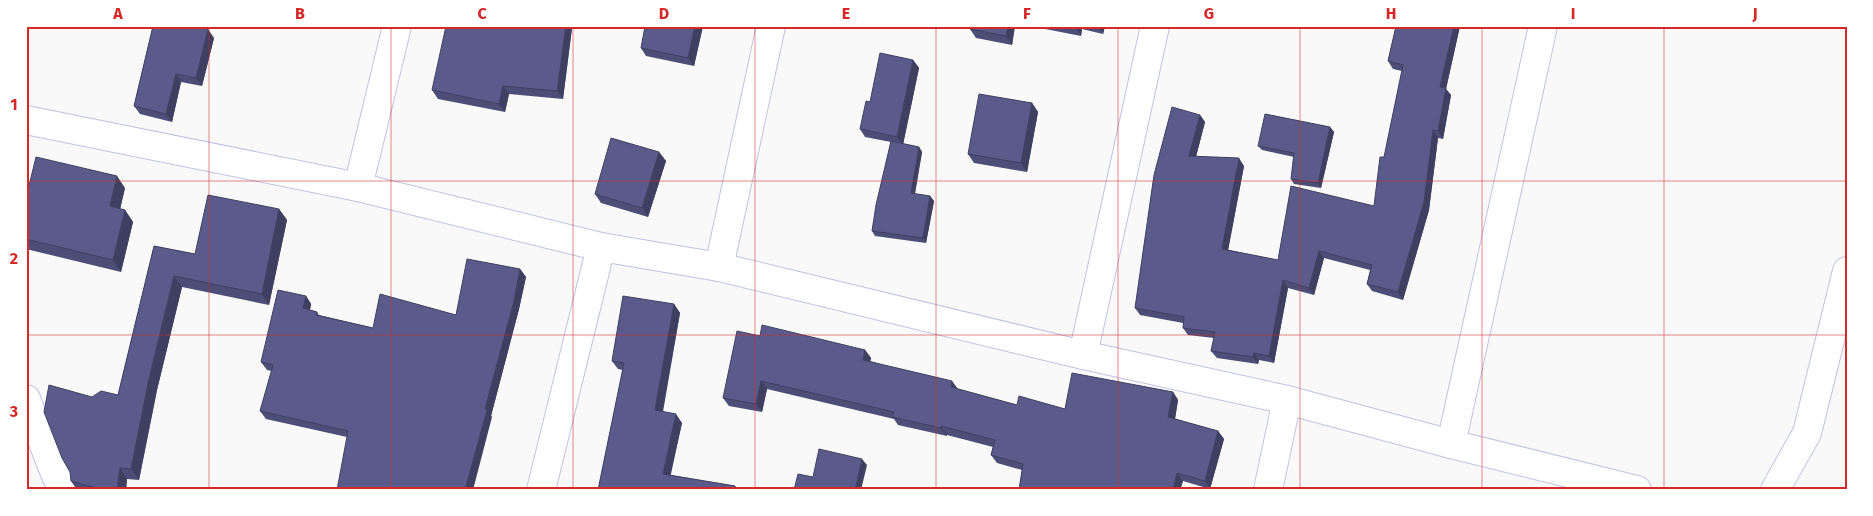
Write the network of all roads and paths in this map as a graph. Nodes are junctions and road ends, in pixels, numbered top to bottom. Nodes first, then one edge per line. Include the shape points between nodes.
1 (397, 26) edge
2 (771, 26) edge
3 (1155, 26) edge
4 (1543, 26) edge
5 (26, 120) edge
6 (358, 187) junction
7 (601, 247) junction
8 (719, 267) junction
9 (1847, 271) edge
10 (1083, 355) junction
11 (26, 399) edge
12 (1287, 400) junction
13 (1451, 444) junction
14 (64, 490) edge
15 (542, 490) edge
16 (1268, 490) edge
17 (1637, 490) edge
18 (1775, 490) edge

1 - 6 street
2 - 8 street
3 - 10 street
4 - 13 street
5 - 6 street
6 - 7 street
7 - 8 street
7 - 15 street
8 - 10 street
9 - 18 street via 1807,433
10 - 12 street
11 - 14 street
12 - 13 street
12 - 16 street
13 - 17 street

